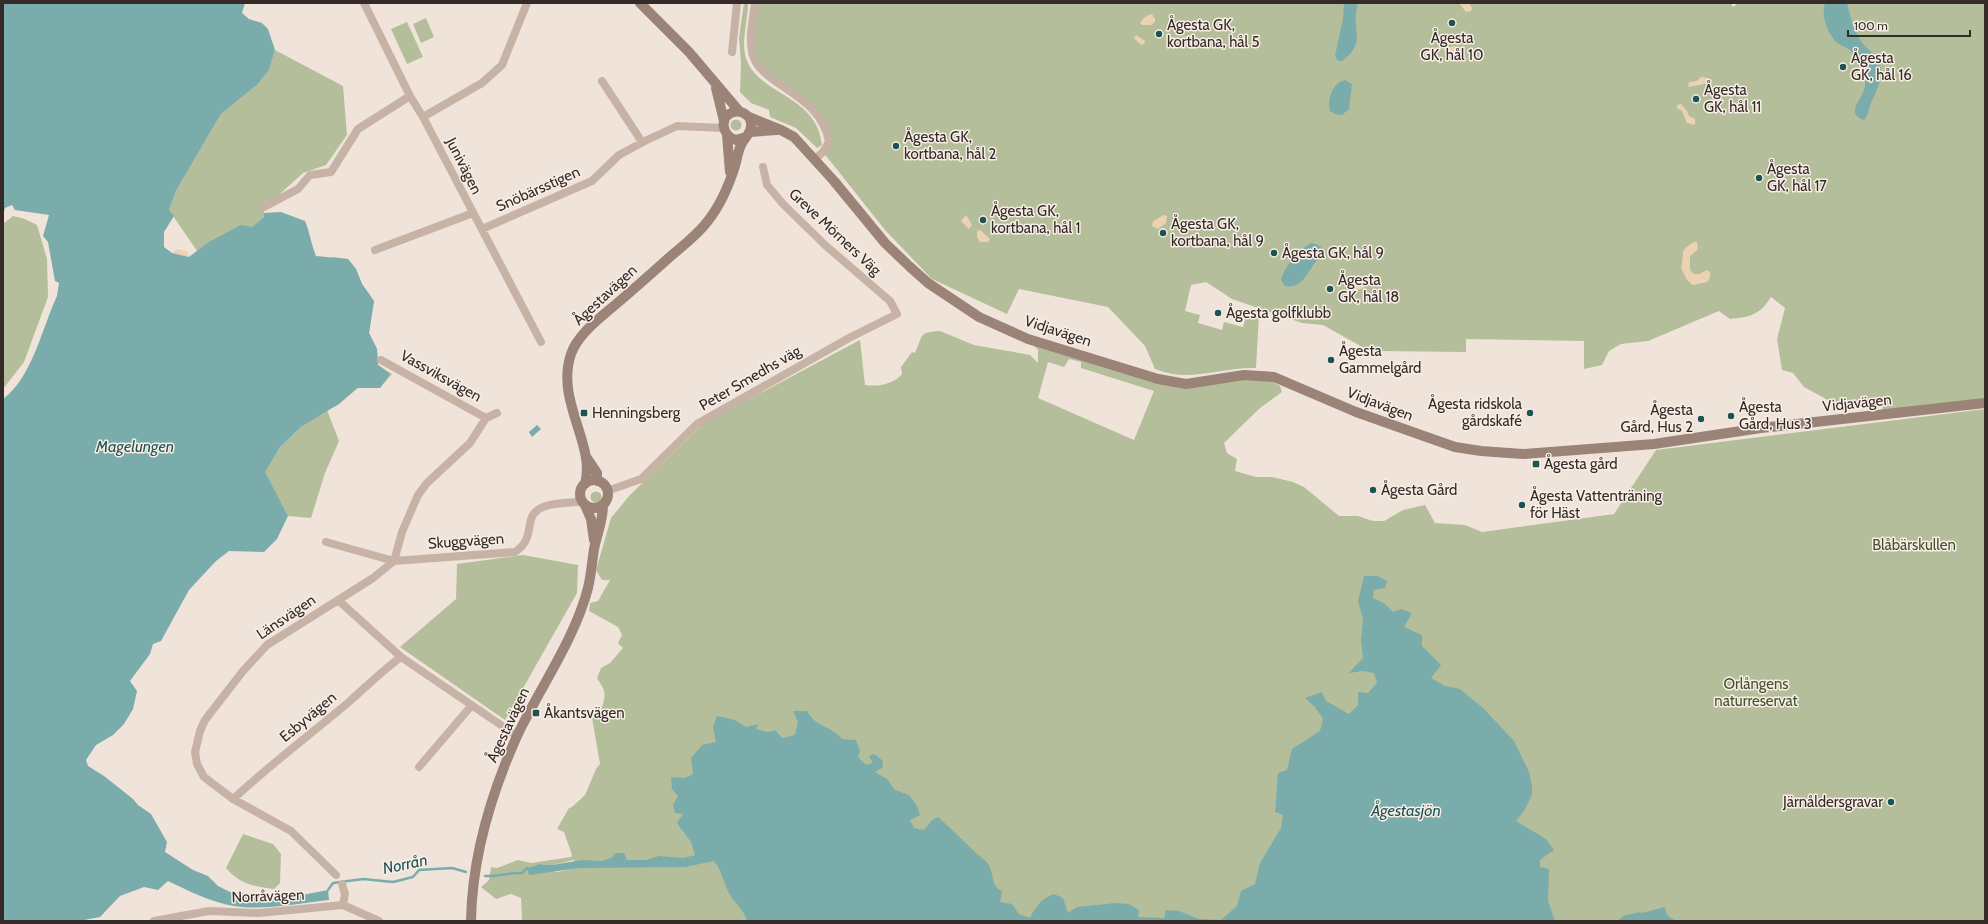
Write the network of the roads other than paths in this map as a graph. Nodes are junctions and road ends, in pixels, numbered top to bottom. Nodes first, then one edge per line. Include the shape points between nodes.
1 (364, 3) edge
2 (527, 3) edge
3 (640, 3) edge
4 (737, 3) edge
5 (755, 3) edge
6 (732, 52) dead end
7 (602, 81) dead end
8 (716, 85) junction
9 (410, 96) junction
10 (739, 112) junction
11 (423, 117) junction
12 (749, 117) junction
13 (725, 128) junction
14 (781, 130) junction
15 (748, 134) junction
16 (642, 142) junction
17 (815, 160) junction
18 (764, 167) dead end
19 (730, 182) junction
20 (264, 207) dead end
21 (473, 213) junction
22 (482, 229) junction
23 (375, 250) dead end
24 (898, 314) joint
25 (541, 342) dead end
26 (381, 360) dead end
27 (1985, 403) edge
28 (497, 413) dead end
29 (486, 418) junction
30 (586, 456) junction
31 (597, 481) junction
32 (585, 484) junction
33 (607, 491) junction
34 (583, 501) junction
35 (603, 505) junction
36 (326, 542) dead end
37 (595, 548) junction
38 (394, 561) junction
39 (338, 600) junction
40 (401, 657) junction
41 (472, 705) junction
42 (517, 736) junction
43 (419, 767) dead end
44 (233, 799) junction
45 (336, 875) dead end
46 (342, 884) dead end
47 (343, 905) junction
48 (154, 921) edge
49 (380, 921) edge
50 (471, 921) edge

1 - 9 street, Junivägen
2 - 11 street via 502,65 482,83
3 - 8 street via 689,52
4 - 6 street
5 - 17 street via 752,52 756,66 812,108 828,132 829,142
7 - 16 street
8 - 10 street
8 - 13 street, Ågestavägen
9 - 11 street, Junivägen
9 - 20 street via 358,129 331,172 310,175 298,189
10 - 12 street
10 - 13 street via 728,115
11 - 21 street, Junivägen
12 - 14 street, Vidjavägen
12 - 15 street via 752,125
13 - 15 street via 736,140
13 - 16 street, Snöbärsstigen via 678,126
13 - 19 street, Ågestavägen via 730,159
14 - 15 street
14 - 17 street, Vidjavägen via 794,137
15 - 19 street, Ågestavägen via 741,145
16 - 22 street, Snöbärsstigen via 619,155 592,181
17 - 27 street, Vidjavägen via 885,243 928,283 979,317 1028,339 1158,379 1186,384 1244,375 1274,377 1356,412 1456,447 1523,454 1654,444 1761,428
18 - 24 street, Greve Mörners Väg via 766,185 782,204 824,246 890,301
19 - 30 street, Ågestavägen via 707,222 598,320 572,352 566,381
21 - 22 street, Junivägen
21 - 23 street
22 - 25 street, Junivägen
24 - 33 street, Peter Smedhs väg via 849,338 697,424 641,479
26 - 29 street, Vassviksvägen
28 - 29 street
29 - 38 street via 470,442 418,495 402,532
30 - 31 street, Ågestavägen via 597,473
30 - 32 street, Ågestavägen via 588,476
31 - 32 street
31 - 33 street
32 - 34 street via 581,491
33 - 35 street
34 - 35 street via 596,508
34 - 37 street, Ågestavägen via 591,519
34 - 38 street, Skuggvägen via 544,507 536,511 530,518 524,545 515,552
35 - 37 street, Ågestavägen via 603,518
36 - 38 street
37 - 42 street, Ågestavägen via 588,589 574,627
38 - 39 street, Länsvägen
39 - 40 street
39 - 44 street, Länsvägen via 261,651 205,720 195,752 196,764 204,777
40 - 41 street
40 - 44 street, Esbyvägen via 383,669
41 - 42 street
41 - 43 street
42 - 50 street, Ågestavägen via 498,781 484,827 476,868
44 - 45 street, Länsvägen via 291,831
46 - 47 street
47 - 48 street, Norråvägen via 259,913 209,911
47 - 49 street, Norråvägen

